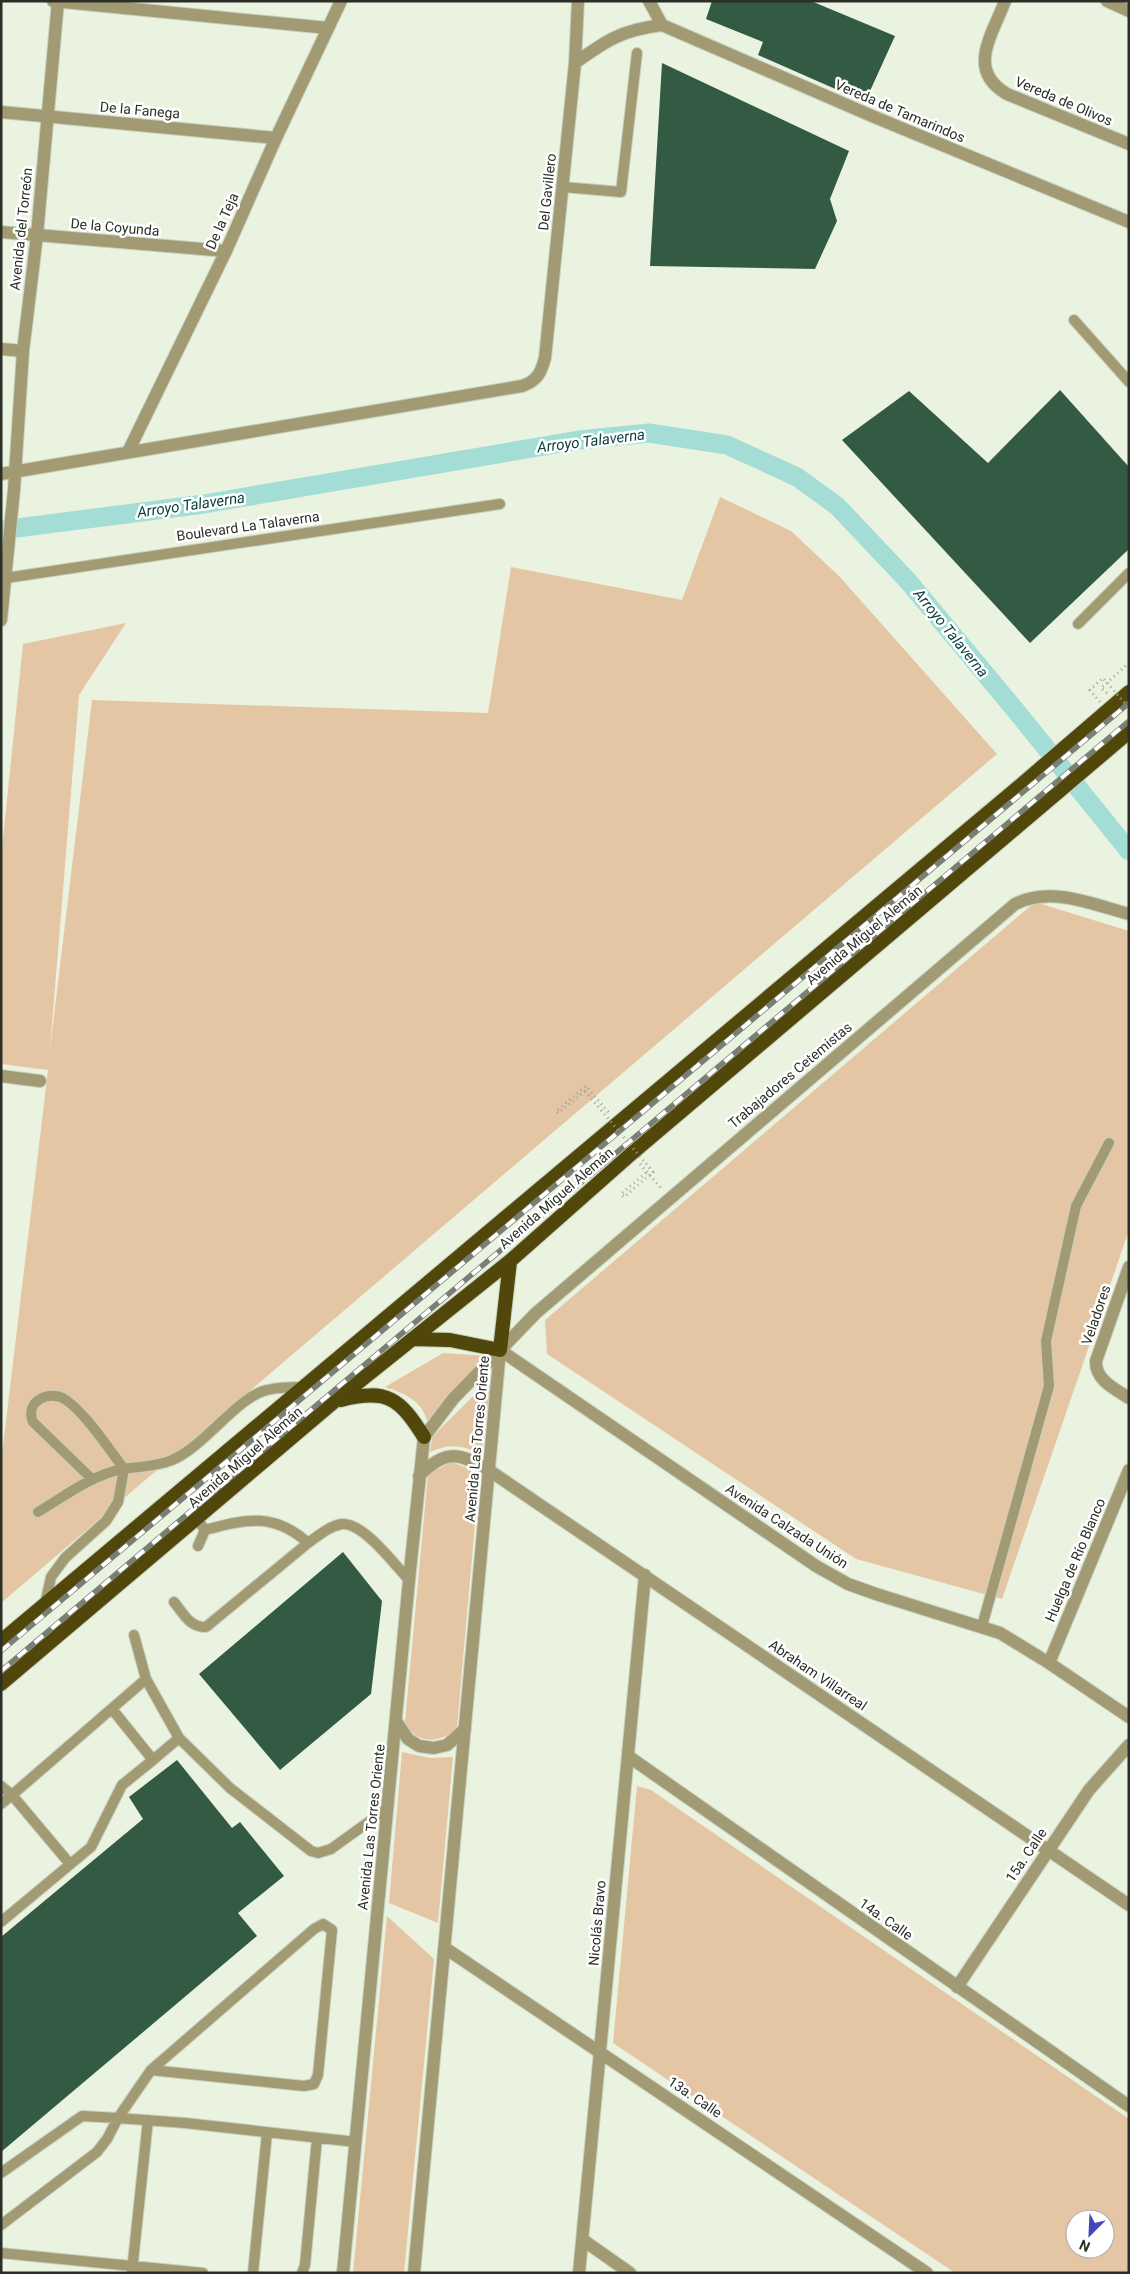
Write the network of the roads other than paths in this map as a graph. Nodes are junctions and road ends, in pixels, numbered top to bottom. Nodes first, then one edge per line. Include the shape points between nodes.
1 (53, 1) edge
2 (341, 1) edge
3 (578, 1) edge
4 (648, 1) edge
5 (1005, 1) edge
6 (1107, 1) edge
7 (58, 2) edge
8 (1129, 10) edge
9 (662, 25) junction
10 (328, 28) junction
11 (637, 53) dead end
12 (575, 63) junction
13 (1, 112) edge
14 (48, 116) junction
15 (276, 138) junction
16 (1129, 144) edge
17 (563, 186) junction
18 (1129, 222) edge
19 (1, 232) edge
20 (37, 235) junction
21 (226, 252) junction
22 (1074, 320) dead end
23 (1, 349) edge
24 (24, 351) junction
25 (1129, 382) edge
26 (128, 452) junction
27 (8, 473) edge
28 (500, 504) dead end
29 (1129, 572) edge
30 (4, 578) edge
31 (1, 620) edge
32 (1078, 624) dead end
33 (1129, 692) edge
34 (1114, 705) edge
35 (1129, 732) edge
36 (1129, 914) edge
37 (1, 1076) edge
38 (40, 1081) dead end
39 (1109, 1143) dead end
40 (510, 1261) junction
41 (1128, 1270) edge
42 (412, 1339) junction
43 (500, 1350) junction
44 (305, 1386) junction
45 (1129, 1398) edge
46 (335, 1401) junction
47 (424, 1437) junction
48 (124, 1469) junction
49 (1129, 1470) edge
50 (490, 1471) junction
51 (420, 1476) junction
52 (92, 1479) junction
53 (38, 1512) dead end
54 (201, 1524) junction
55 (308, 1543) junction
56 (198, 1546) dead end
57 (645, 1575) junction
58 (409, 1580) junction
59 (174, 1602) dead end
60 (45, 1604) junction
61 (982, 1626) junction
62 (134, 1635) dead end
63 (1, 1640) edge
64 (1049, 1663) junction
65 (146, 1679) junction
66 (1, 1684) edge
67 (112, 1709) junction
68 (1129, 1717) edge
69 (396, 1721) junction
70 (465, 1729) junction
71 (178, 1738) junction
72 (1129, 1745) edge
73 (628, 1756) junction
74 (153, 1760) junction
75 (1, 1786) edge
76 (12, 1795) junction
77 (1, 1804) edge
78 (388, 1808) junction
79 (1048, 1850) junction
80 (70, 1864) junction
81 (1129, 1905) edge
82 (1, 1922) edge
83 (444, 1948) junction
84 (957, 1988) junction
85 (600, 2051) junction
86 (151, 2070) junction
87 (1129, 2106) edge
88 (118, 2118) junction
89 (148, 2120) junction
90 (267, 2133) junction
91 (317, 2138) junction
92 (356, 2142) junction
93 (1, 2172) edge
94 (1, 2225) edge
95 (583, 2240) junction
96 (1, 2253) edge
97 (132, 2269) edge
98 (203, 2273) edge
99 (253, 2273) edge
100 (302, 2273) edge
101 (343, 2273) edge
102 (414, 2273) edge
103 (579, 2273) edge
104 (630, 2273) edge
105 (927, 2273) edge

1 - 7 street
2 - 10 street, De la Teja
3 - 12 street, Del Gavillero
4 - 9 street
5 - 16 street, Vereda de Olivos via 985,53 984,66 990,82 1007,94
6 - 8 street
7 - 10 street
7 - 14 street, Avenida del Torreón
9 - 12 street via 620,33
9 - 18 street, Vereda de Tamarindos
10 - 15 street, De la Teja
11 - 17 lane via 621,192
12 - 17 street, Del Gavillero
13 - 14 street, De la Fanega
14 - 15 street, De la Fanega
14 - 20 street, Avenida del Torreón
15 - 21 street, De la Teja
17 - 26 street, Del Gavillero via 545,358 539,376 533,382
19 - 20 street, De la Coyunda
20 - 21 street, De la Coyunda
20 - 24 street, Avenida del Torreón
21 - 26 street, De la Teja
22 - 25 lane
23 - 24 street
24 - 27 street, Avenida del Torreón
26 - 27 street
27 - 30 street, Avenida del Torreón via 14,490
28 - 30 lane, Boulevard La Talaverna
29 - 32 lane
30 - 31 street
33 - 34 highway, Avenida Miguel Alemán
34 - 44 highway, Avenida Miguel Alemán
35 - 40 highway, Avenida Miguel Alemán via 631,1154
36 - 43 street, Trabajadores Cetemistas via 1055,896 1039,896 1015,904 536,1313
37 - 38 street
39 - 61 lane via 1076,1206 1046,1341 1049,1386
40 - 42 highway, Avenida Miguel Alemán
40 - 43 highway
41 - 45 street, Veladores via 1096,1361 1097,1372 1105,1382
42 - 43 highway via 450,1340
42 - 46 highway, Avenida Miguel Alemán
43 - 47 street, Avenida Las Torres Oriente via 453,1399
43 - 50 street, Avenida Las Torres Oriente
43 - 61 street, Avenida Calzada Unión via 816,1566 848,1584
44 - 48 lane via 266,1390 242,1404 172,1460
44 - 60 highway, Avenida Miguel Alemán
46 - 47 highway via 373,1394 389,1398 408,1412
46 - 54 highway, Avenida Miguel Alemán
47 - 51 street, Avenida Las Torres Oriente
48 - 52 lane
48 - 52 lane via 67,1401 56,1396 40,1398 33,1404 33,1422
48 - 60 lane via 118,1502 106,1521 65,1558 52,1577
49 - 64 street, Huelga de Río Blanco
50 - 51 street, Abraham Villarreal via 473,1461 444,1457 433,1462
50 - 57 street, Abraham Villarreal
50 - 70 street, Avenida Las Torres Oriente
51 - 58 street, Avenida Las Torres Oriente
52 - 53 lane
54 - 55 lane via 273,1522 291,1529
54 - 56 lane
54 - 66 highway, Avenida Miguel Alemán
55 - 58 lane via 334,1526 355,1526
55 - 59 lane via 206,1627 192,1623
57 - 73 street, Nicolás Bravo
57 - 79 street, Abraham Villarreal
58 - 69 street, Avenida Las Torres Oriente
60 - 63 highway, Avenida Miguel Alemán
61 - 64 street, Avenida Calzada Unión via 1000,1633
62 - 65 lane
64 - 68 street, Avenida Calzada Unión
65 - 67 lane
65 - 71 lane
67 - 74 lane
67 - 76 lane
69 - 70 street via 408,1739 419,1746 434,1748 447,1745
69 - 78 street, Avenida Las Torres Oriente
70 - 83 street, Avenida Las Torres Oriente
71 - 74 lane
71 - 78 lane via 230,1788 310,1851 332,1850
72 - 79 street, 15a. Calle via 1089,1790
73 - 84 street, 14a. Calle
73 - 85 street, Nicolás Bravo
74 - 80 lane via 122,1785 92,1847
75 - 76 lane
76 - 77 lane
76 - 80 lane
78 - 92 street, Avenida Las Torres Oriente
79 - 81 street, Abraham Villarreal
79 - 84 street, 15a. Calle
80 - 82 lane
83 - 85 street, 13a. Calle
83 - 102 street, Avenida Las Torres Oriente
84 - 87 street, 14a. Calle
85 - 95 street, Nicolás Bravo
85 - 105 street, 13a. Calle
86 - 86 lane via 314,1929 323,1924 332,1930 318,2075 314,2084 304,2086
86 - 88 lane
88 - 89 lane
88 - 93 lane via 82,2116
88 - 94 lane via 97,2152
89 - 90 lane
89 - 97 lane
90 - 91 lane
90 - 99 lane
91 - 92 lane
91 - 100 lane
92 - 101 street, Avenida Las Torres Oriente
95 - 103 street, Nicolás Bravo
95 - 104 street
96 - 97 lane
97 - 98 lane

